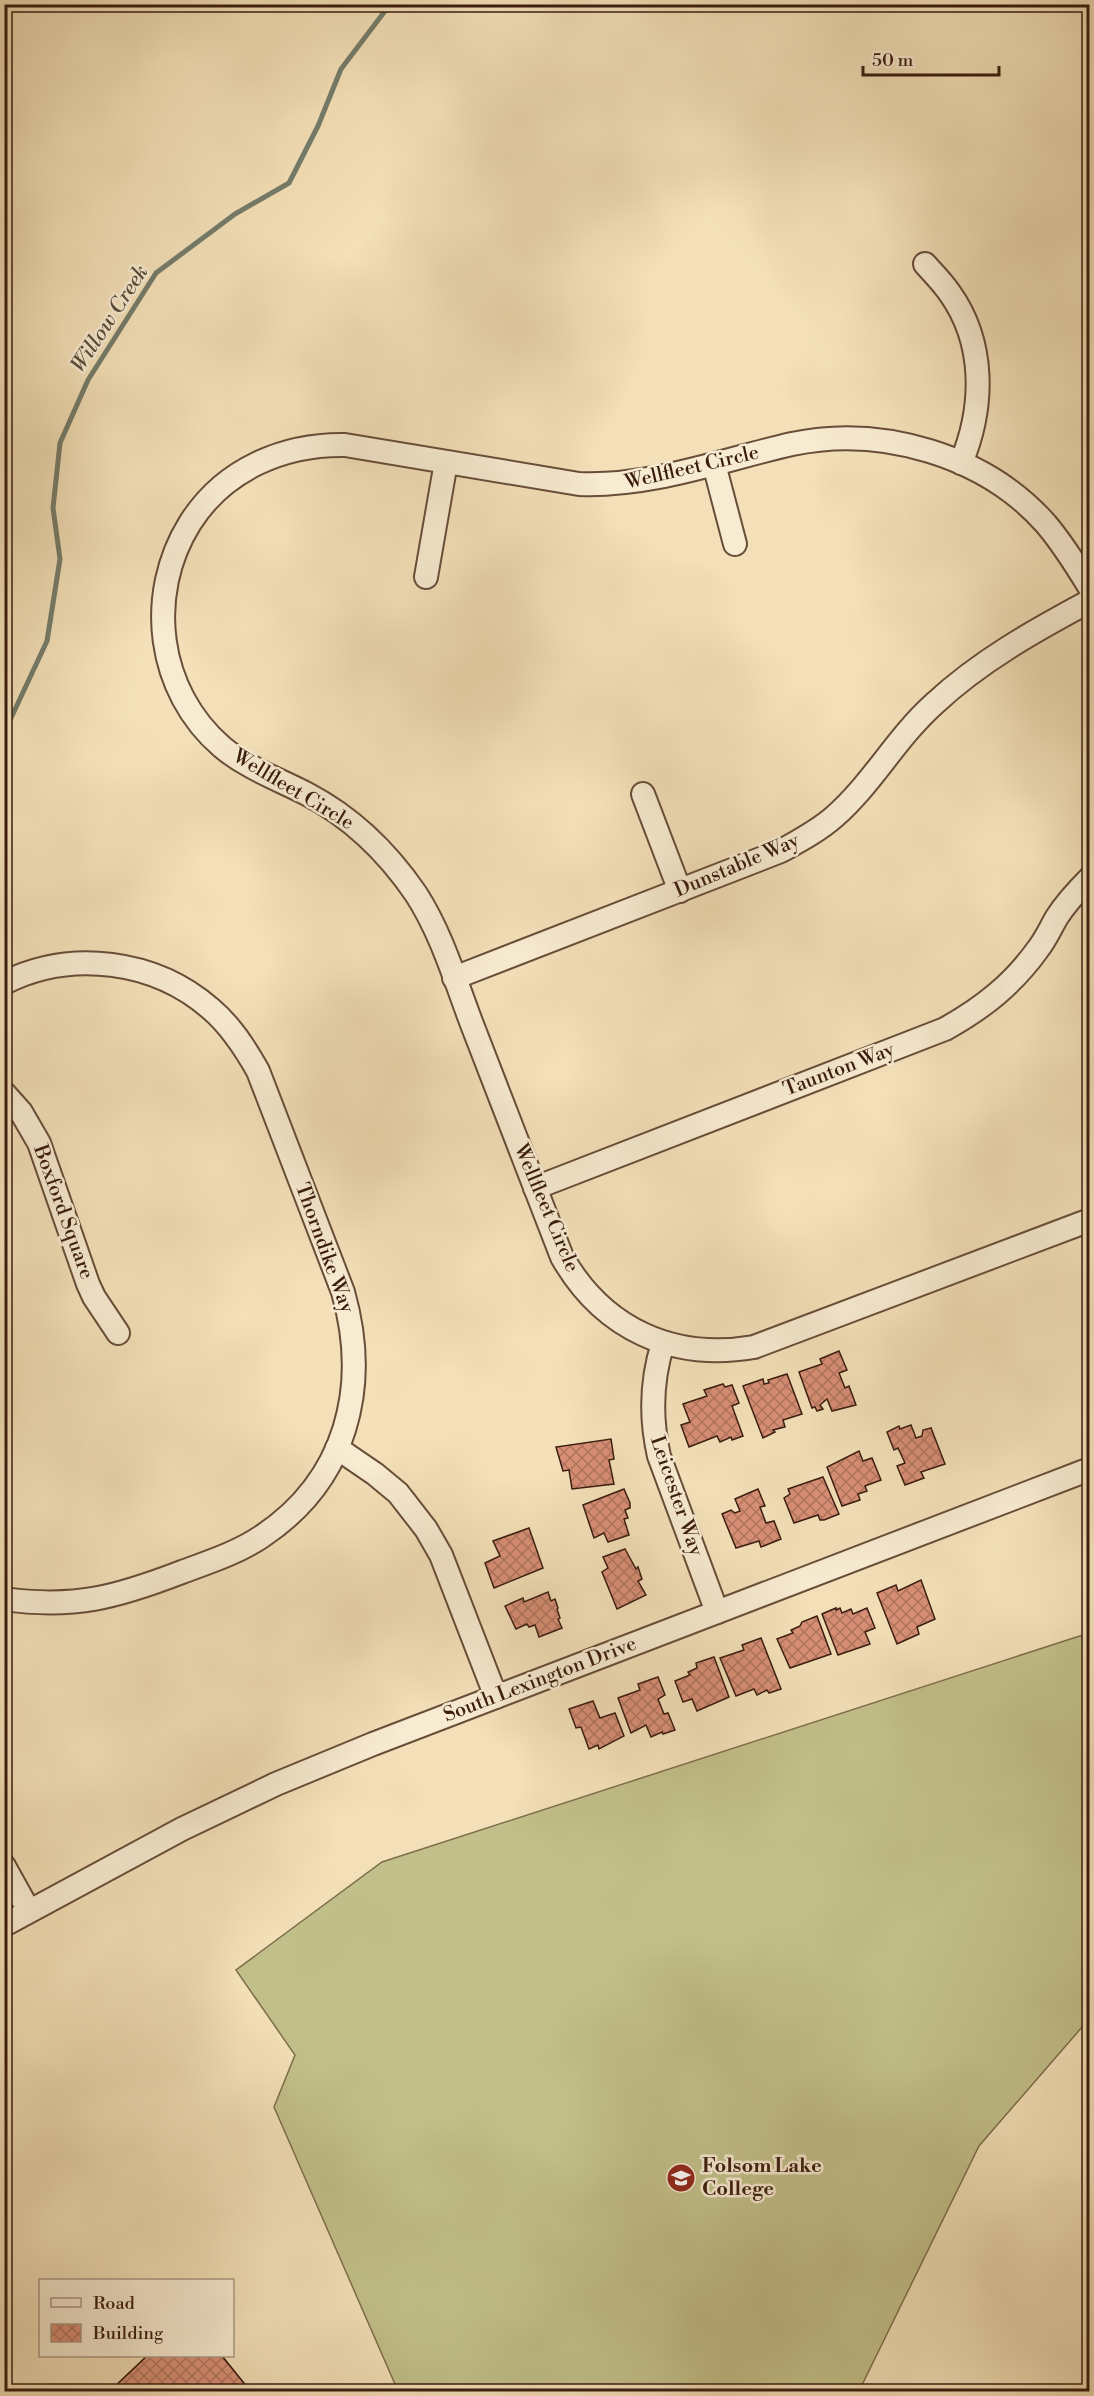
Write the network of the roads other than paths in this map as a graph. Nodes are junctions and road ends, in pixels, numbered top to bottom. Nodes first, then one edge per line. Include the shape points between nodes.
1 (926, 264) dead end
2 (446, 462) junction
3 (714, 464) junction
4 (961, 464) junction
5 (735, 544) dead end
6 (426, 577) dead end
7 (1089, 588) edge
8 (1089, 601) edge
9 (643, 794) dead end
10 (1089, 878) edge
11 (680, 891) junction
12 (454, 978) junction
13 (4, 983) edge
14 (4, 1093) edge
15 (535, 1188) junction
16 (1089, 1220) edge
17 (118, 1333) dead end
18 (663, 1343) junction
19 (337, 1448) junction
20 (1089, 1469) edge
21 (4, 1599) edge
22 (717, 1612) junction
23 (496, 1697) junction
24 (4, 1866) edge
25 (29, 1911) junction
26 (4, 1925) edge

1 - 4 street via 959,308 976,358 977,412
2 - 3 street, Wellfleet Circle via 610,486
2 - 6 street
2 - 12 street, Wellfleet Circle via 327,445 283,453 243,471 208,500 182,536 169,569 162,623 173,675 199,722 238,759 333,810 380,849 417,897
3 - 4 street, Wellfleet Circle via 794,444 865,439 934,452
3 - 5 street
4 - 7 street, Wellfleet Circle via 1001,486 1044,523 1071,555
8 - 11 street, Dunstable Way via 969,673 899,740 849,802 809,836
9 - 11 street
10 - 15 street, Taunton Way via 1021,972 973,1014 945,1029
11 - 12 street, Dunstable Way
12 - 15 street, Wellfleet Circle
13 - 19 street, Thorndike Way via 65,964 117,965 143,971 167,980 204,1003 245,1048 262,1082 351,1319 355,1378 351,1406
14 - 17 street, Boxford Square via 21,1112 39,1143 88,1284
15 - 18 street, Wellfleet Circle via 562,1257 582,1287 622,1323
16 - 18 street, Wellfleet Circle via 763,1344 718,1351
18 - 22 street, Leicester Way via 654,1380 655,1440
19 - 21 street, Thorndike Way via 322,1476 284,1520 235,1552 144,1587 93,1601 54,1604
19 - 23 street via 398,1493 426,1529 441,1555
20 - 22 street, South Lexington Drive
22 - 23 street, South Lexington Drive
23 - 25 street, South Lexington Drive via 276,1784
24 - 25 street
25 - 26 street, South Lexington Drive

